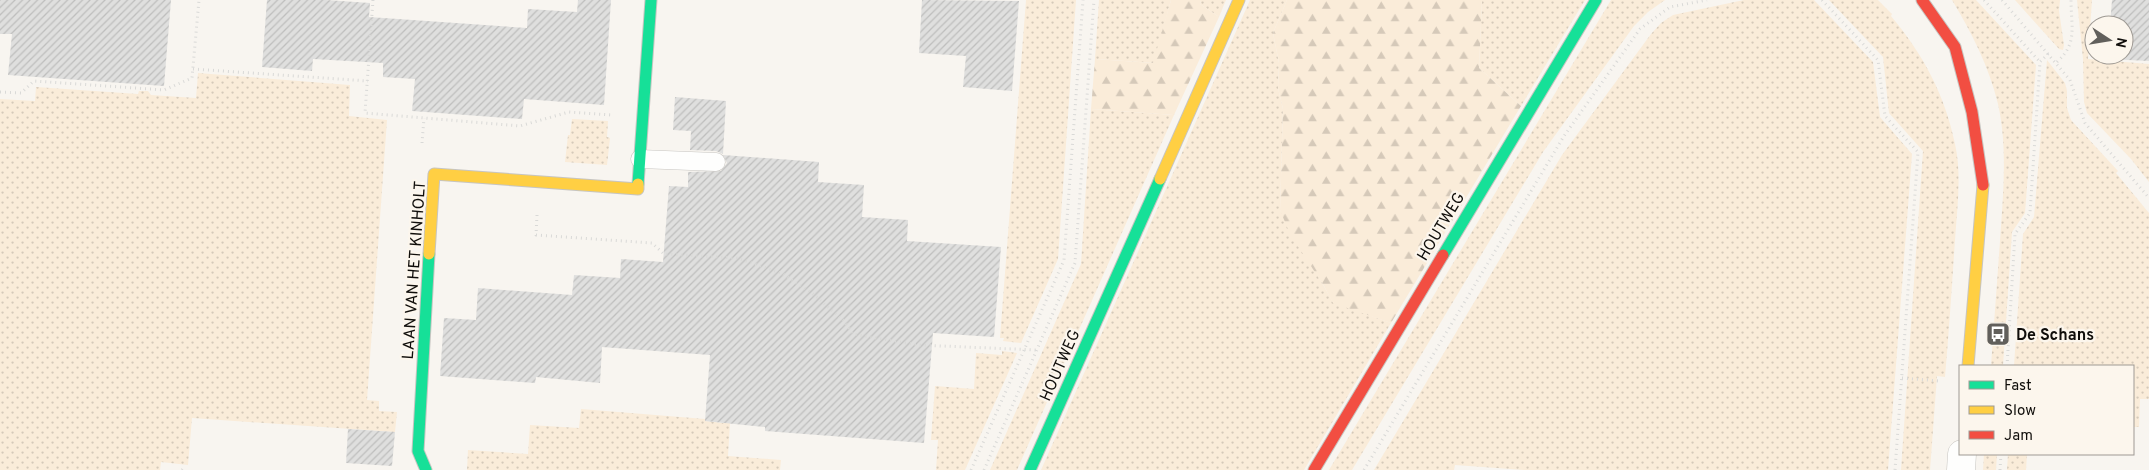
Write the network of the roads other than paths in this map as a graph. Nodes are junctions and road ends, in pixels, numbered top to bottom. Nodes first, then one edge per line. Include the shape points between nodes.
1 (651, 0) edge
2 (1239, 0) edge
3 (1596, 0) edge
4 (1919, 1) edge
5 (640, 159) junction
6 (716, 162) dead end
7 (1968, 365) edge
8 (1962, 455) edge
9 (426, 470) edge
10 (1030, 470) edge
11 (1314, 470) edge
12 (1961, 470) edge

1 - 5 street, LAAN VAN HET KINHOLT
2 - 10 street, HOUTWEG
3 - 11 street, HOUTWEG
4 - 7 street via 1955,47 1972,112 1983,180
5 - 6 lane
5 - 9 street, LAAN VAN HET KINHOLT via 638,189 434,174 418,450
8 - 12 street

